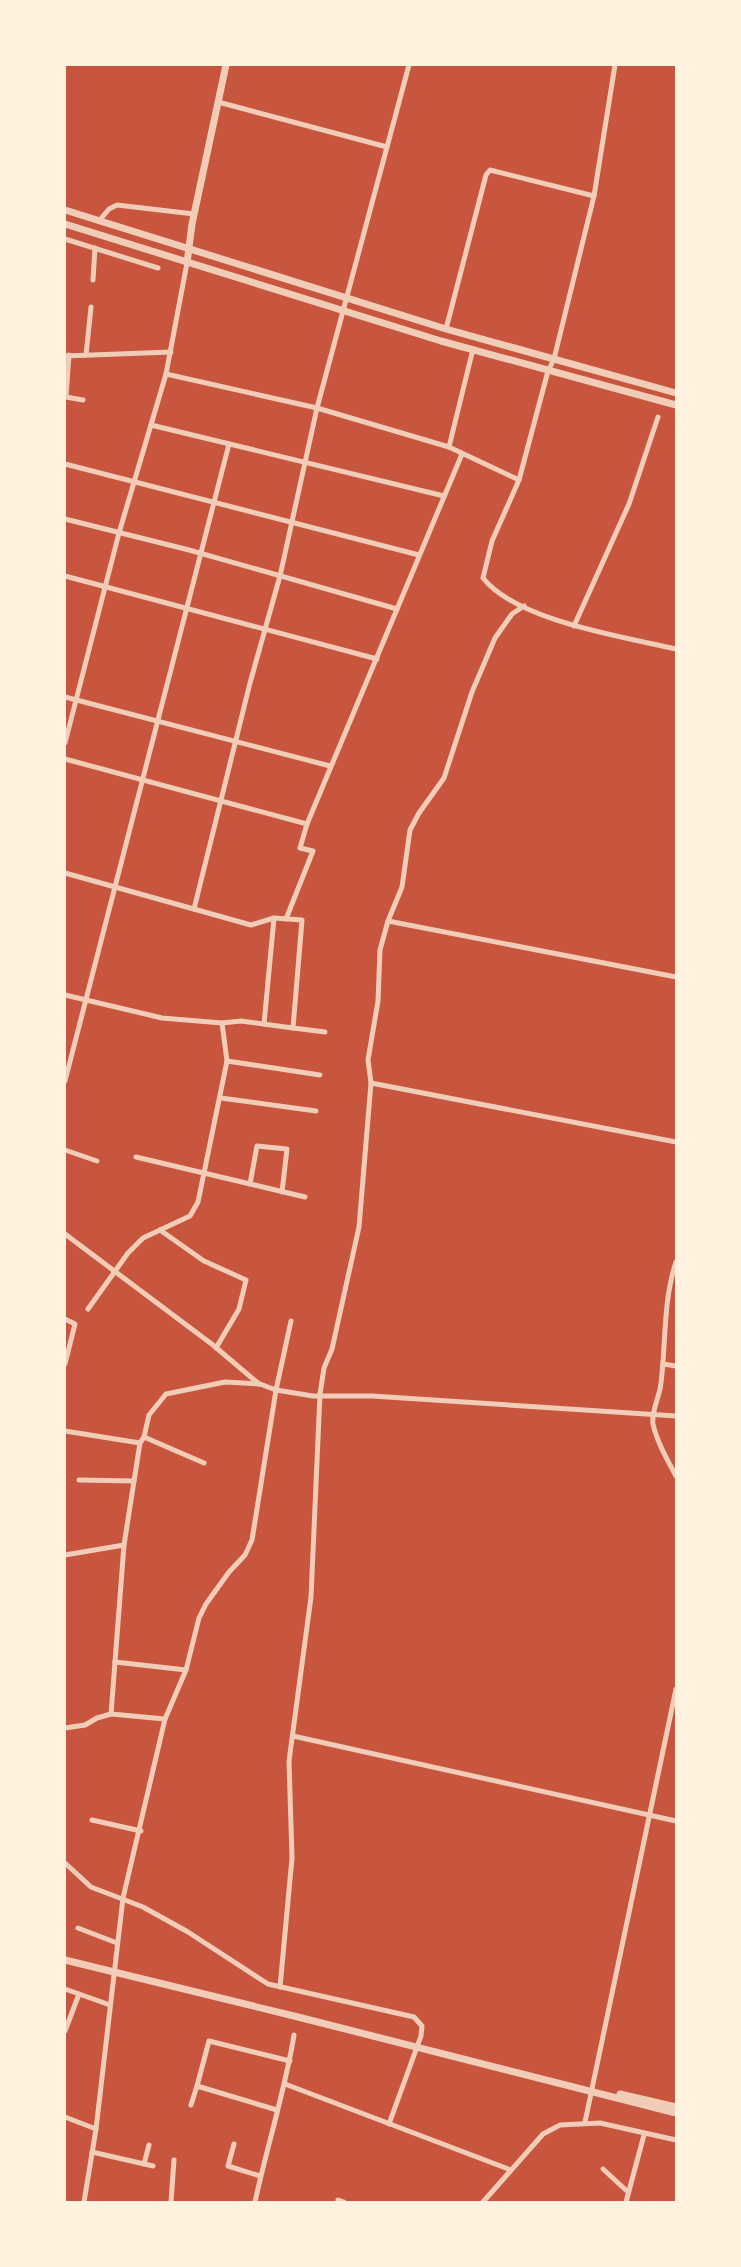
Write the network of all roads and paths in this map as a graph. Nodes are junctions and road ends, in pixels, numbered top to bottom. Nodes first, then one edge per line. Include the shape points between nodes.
1 (226, 65) edge
2 (409, 65) edge
3 (615, 65) edge
4 (218, 102) junction
5 (387, 147) junction
6 (594, 196) junction
7 (65, 210) edge
8 (194, 214) junction
9 (99, 221) junction
10 (65, 224) edge
11 (65, 239) edge
12 (95, 248) junction
13 (188, 249) junction
14 (187, 262) junction
15 (158, 268) dead end
16 (93, 280) dead end
17 (348, 298) junction
18 (91, 307) dead end
19 (344, 310) junction
20 (446, 329) junction
21 (473, 349) junction
22 (171, 352) junction
23 (67, 355) edge
24 (86, 355) junction
25 (554, 359) junction
26 (548, 372) junction
27 (166, 374) junction
28 (676, 393) edge
29 (83, 400) dead end
30 (676, 405) edge
31 (317, 408) junction
32 (658, 416) dead end
33 (151, 425) junction
34 (229, 444) junction
35 (449, 447) junction
36 (462, 454) junction
37 (305, 462) junction
38 (65, 464) edge
39 (519, 480) junction
40 (134, 482) junction
41 (444, 496) junction
42 (214, 503) junction
43 (65, 519) edge
44 (293, 522) junction
45 (119, 533) junction
46 (201, 554) junction
47 (419, 555) junction
48 (65, 576) edge
49 (280, 576) junction
50 (106, 586) junction
51 (524, 606) junction
52 (187, 609) junction
53 (397, 609) junction
54 (574, 626) junction
55 (265, 629) junction
56 (676, 648) edge
57 (377, 659) junction
58 (65, 697) edge
59 (76, 700) junction
60 (158, 721) junction
61 (237, 742) junction
62 (65, 743) edge
63 (65, 759) edge
64 (330, 766) junction
65 (143, 780) junction
66 (222, 801) junction
67 (307, 824) junction
68 (65, 873) edge
69 (116, 887) junction
70 (194, 909) junction
71 (274, 918) junction
72 (286, 919) junction
73 (388, 921) junction
74 (676, 977) edge
75 (65, 995) edge
76 (87, 1000) junction
77 (222, 1023) junction
78 (264, 1024) junction
79 (293, 1028) junction
80 (325, 1032) dead end
81 (227, 1061) junction
82 (320, 1075) dead end
83 (65, 1081) edge
84 (371, 1083) junction
85 (221, 1098) junction
86 (316, 1111) dead end
87 (676, 1142) edge
88 (65, 1150) edge
89 (136, 1157) dead end
90 (97, 1160) dead end
91 (204, 1173) junction
92 (250, 1184) junction
93 (282, 1192) junction
94 (305, 1197) dead end
95 (160, 1230) junction
96 (65, 1234) edge
97 (676, 1262) edge
98 (115, 1270) junction
99 (88, 1309) dead end
100 (65, 1319) edge
101 (291, 1320) dead end
102 (216, 1348) junction
103 (65, 1364) edge
104 (663, 1364) junction
105 (676, 1366) edge
106 (260, 1384) junction
107 (276, 1390) junction
108 (320, 1394) junction
109 (653, 1414) junction
110 (676, 1416) edge
111 (65, 1431) edge
112 (144, 1437) junction
113 (140, 1443) junction
114 (204, 1463) dead end
115 (676, 1476) edge
116 (78, 1480) dead end
117 (134, 1480) junction
118 (124, 1545) junction
119 (65, 1555) edge
120 (114, 1662) junction
121 (186, 1670) junction
122 (676, 1690) edge
123 (111, 1714) junction
124 (165, 1719) junction
125 (65, 1728) edge
126 (293, 1736) junction
127 (649, 1815) junction
128 (92, 1820) dead end
129 (676, 1821) edge
130 (141, 1831) junction
131 (65, 1863) edge
132 (123, 1898) junction
133 (78, 1928) dead end
134 (118, 1943) junction
135 (65, 1960) edge
136 (113, 1973) junction
137 (280, 1987) junction
138 (65, 1989) edge
139 (79, 1994) junction
140 (110, 2005) junction
141 (65, 2031) edge
142 (294, 2035) dead end
143 (418, 2047) junction
144 (290, 2060) junction
145 (285, 2084) junction
146 (197, 2086) junction
147 (593, 2090) junction
148 (191, 2105) dead end
149 (676, 2107) edge
150 (277, 2110) junction
151 (676, 2113) edge
152 (65, 2117) edge
153 (586, 2122) junction
154 (389, 2124) junction
155 (96, 2129) junction
156 (644, 2135) junction
157 (676, 2140) edge
158 (234, 2144) dead end
159 (148, 2145) dead end
160 (92, 2152) junction
161 (174, 2160) dead end
162 (144, 2164) junction
163 (154, 2166) dead end
164 (603, 2169) dead end
165 (511, 2170) junction
166 (260, 2176) junction
167 (628, 2192) junction
168 (84, 2202) edge
169 (171, 2202) edge
170 (255, 2202) edge
171 (338, 2202) edge
172 (344, 2202) edge
173 (483, 2202) edge
174 (626, 2202) edge

1 - 4 street
2 - 5 street
3 - 6 street
4 - 5 street
4 - 8 street
5 - 17 street
6 - 20 street via 490,170 486,175
6 - 25 street
7 - 9 street
8 - 9 street via 118,205 109,209
8 - 13 street
9 - 13 street
10 - 14 street
11 - 12 street
12 - 15 street
12 - 16 street
13 - 14 street
13 - 17 street
14 - 19 street
14 - 22 street
17 - 19 street
17 - 20 street
18 - 24 street
19 - 21 street
19 - 31 street
20 - 25 street
21 - 26 street
21 - 35 street
22 - 24 street
22 - 27 street
23 - 24 street
23 - 29 street via 66,396
25 - 26 street
25 - 28 street
26 - 30 street
26 - 39 street
27 - 31 street
27 - 33 street
31 - 35 street
31 - 37 street
32 - 54 street via 629,504
33 - 34 street
33 - 40 street
34 - 37 street
34 - 42 street
35 - 36 street
36 - 39 street
36 - 41 street
37 - 41 street
37 - 44 street
38 - 40 street
39 - 51 street via 492,541 483,578 490,587
40 - 42 street
40 - 45 street
41 - 47 street
42 - 44 street
42 - 46 street
43 - 45 street
44 - 47 street
44 - 49 street
45 - 46 street
45 - 50 street
46 - 49 street
46 - 52 street
47 - 53 street
48 - 50 street
49 - 53 street
49 - 55 street
50 - 52 street
50 - 59 street
51 - 54 street
51 - 73 street via 512,614 495,638 472,692 444,778 410,830 402,887
52 - 55 street
52 - 60 street
53 - 57 street
54 - 56 street
55 - 57 street
55 - 61 street
57 - 64 street
58 - 59 street
59 - 60 street
59 - 62 street
60 - 61 street
60 - 65 street
61 - 64 street
61 - 66 street
63 - 65 street
64 - 67 street
65 - 66 street
65 - 69 street
66 - 67 street
66 - 70 street
67 - 72 street via 300,848 313,851
68 - 69 street
69 - 70 street
69 - 76 street
70 - 71 street via 251,924
71 - 72 street
71 - 78 street
72 - 79 street via 302,920
73 - 74 street
73 - 84 street via 380,950 378,1001 368,1060
75 - 76 street
76 - 77 street via 162,1018
76 - 83 street
77 - 78 street
77 - 81 street
78 - 79 street
79 - 80 street
81 - 82 street
81 - 85 street
84 - 87 street
84 - 108 street via 356,1248
85 - 86 street
85 - 91 street
88 - 90 street
89 - 91 street
91 - 92 street
91 - 95 street via 198,1202 190,1216
92 - 93 street
92 - 93 street via 257,1146 287,1149
93 - 94 street
95 - 98 street via 143,1238
95 - 102 street via 204,1260 246,1280 239,1309
96 - 98 street
97 - 104 street via 667,1304
98 - 99 street
98 - 102 street
100 - 103 street via 75,1324
101 - 107 street
102 - 106 street
104 - 105 street
104 - 109 street
106 - 107 street
106 - 112 street via 225,1382 166,1394 150,1415
107 - 108 street via 313,1396
107 - 121 street via 252,1540 245,1555 206,1604 199,1618
108 - 109 street
108 - 126 street via 311,1597
109 - 110 street
109 - 115 street via 663,1452
111 - 113 street
112 - 113 street
112 - 114 street
113 - 117 street
116 - 117 street
117 - 118 street
118 - 119 street
118 - 120 street
120 - 121 street
120 - 123 street
121 - 124 street
122 - 127 street
123 - 124 street
123 - 125 street via 85,1725
124 - 130 street
126 - 127 street
126 - 137 street via 289,1761 292,1858
127 - 129 street
127 - 147 street
128 - 130 street
130 - 132 street
131 - 132 street via 91,1887
132 - 134 street
132 - 137 street via 188,1932 268,1984
133 - 134 street
134 - 136 street
135 - 136 street
136 - 140 street
136 - 143 street
137 - 143 street via 414,2017 422,2026
138 - 139 street
139 - 140 street
139 - 141 street
140 - 155 street
142 - 144 street
143 - 147 street
143 - 154 street
144 - 145 street
144 - 146 street via 209,2041
145 - 150 street
145 - 154 street
146 - 148 street
146 - 150 street
147 - 149 street
147 - 151 street
147 - 153 street
150 - 166 street
152 - 155 street
153 - 156 street via 613,2125
153 - 165 street via 560,2125 543,2134
154 - 165 street
155 - 160 street
156 - 157 street
156 - 167 street
158 - 166 street via 228,2166
159 - 162 street
160 - 162 street
160 - 168 street
161 - 169 street
162 - 163 street
164 - 167 street
165 - 173 street
166 - 170 street
167 - 174 street
171 - 172 street

